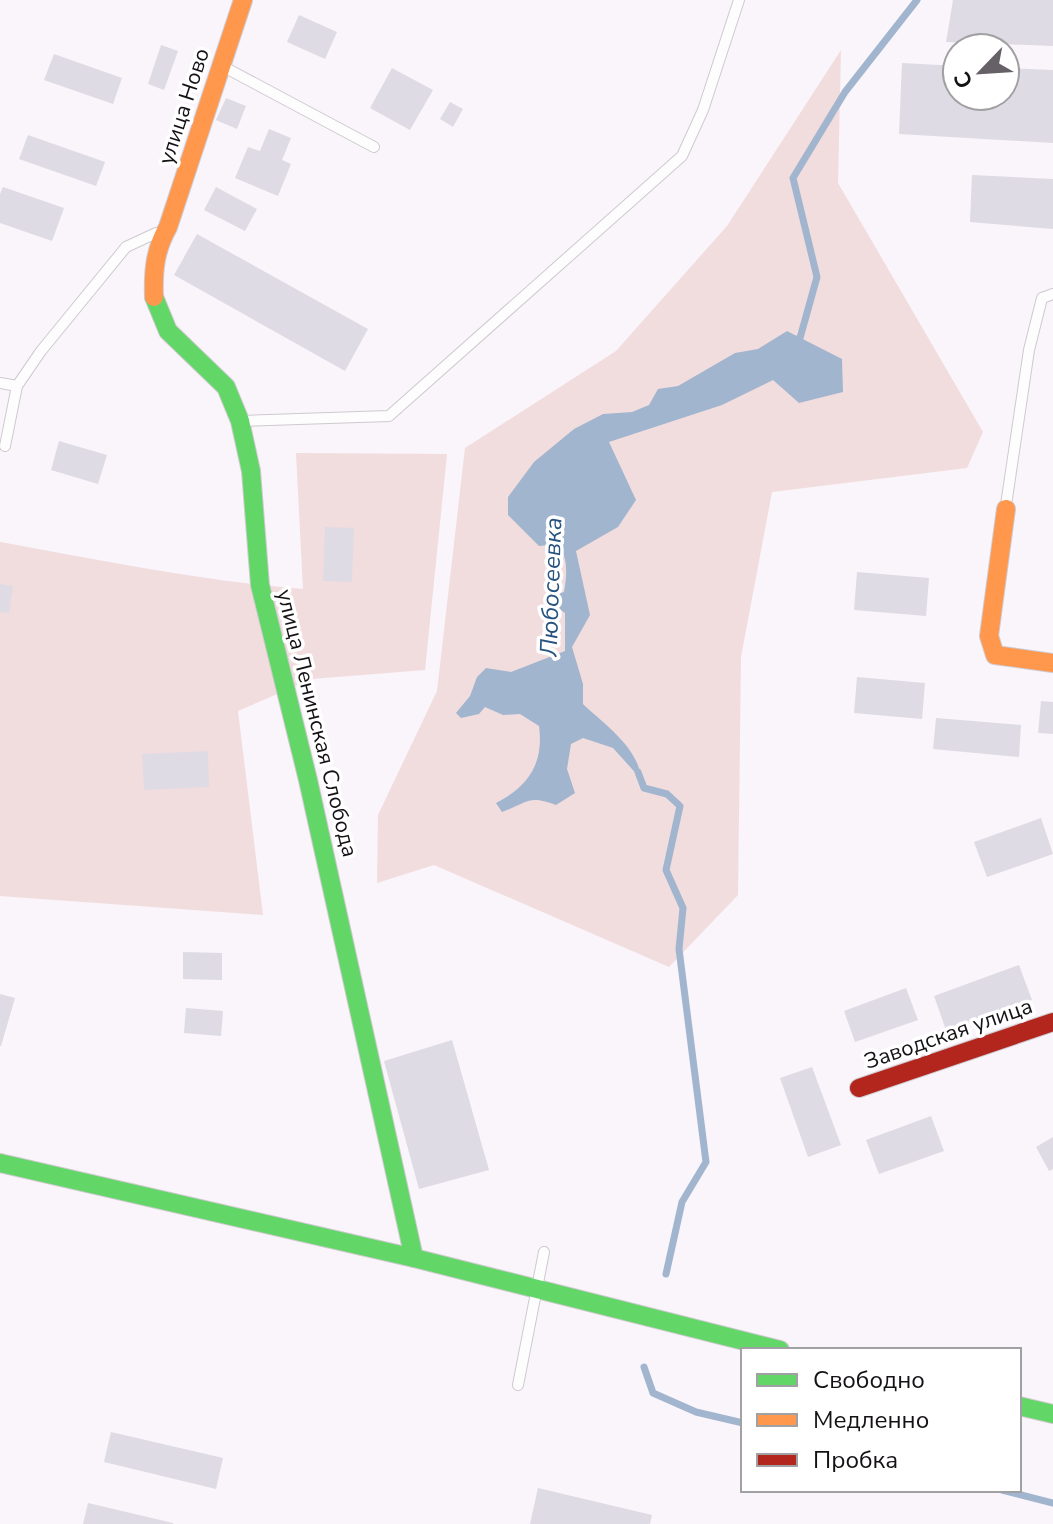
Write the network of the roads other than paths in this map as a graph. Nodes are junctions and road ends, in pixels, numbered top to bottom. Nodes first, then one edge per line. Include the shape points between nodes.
1 (243, 0) edge
2 (739, 0) edge
3 (222, 65) junction
4 (374, 147) dead end
5 (168, 227) junction
6 (1053, 294) edge
7 (0, 383) edge
8 (17, 386) junction
9 (240, 421) junction
10 (5, 446) dead end
11 (1006, 509) joint
12 (1053, 663) edge
13 (1053, 1022) edge
14 (859, 1088) dead end
15 (0, 1163) edge
16 (544, 1252) dead end
17 (414, 1258) junction
18 (537, 1289) junction
19 (772, 1348) edge
20 (518, 1385) dead end
21 (1021, 1406) edge
22 (1053, 1414) edge

1 - 3 street, улица Ново
2 - 9 lane via 682,156 389,416
3 - 4 lane
3 - 5 street, улица Ново
5 - 8 lane via 126,247
5 - 9 street, улица Ленинская Слобода via 157,246 154,300 168,331 226,387
6 - 11 lane via 1042,298 1029,350
7 - 8 lane
8 - 10 lane
9 - 17 street, улица Ленинская Слобода via 251,471 260,585
11 - 12 street via 989,636 995,655
13 - 14 street, Заводская улица
15 - 17 street
16 - 18 lane
17 - 18 street
18 - 19 street
18 - 20 lane
21 - 22 street

